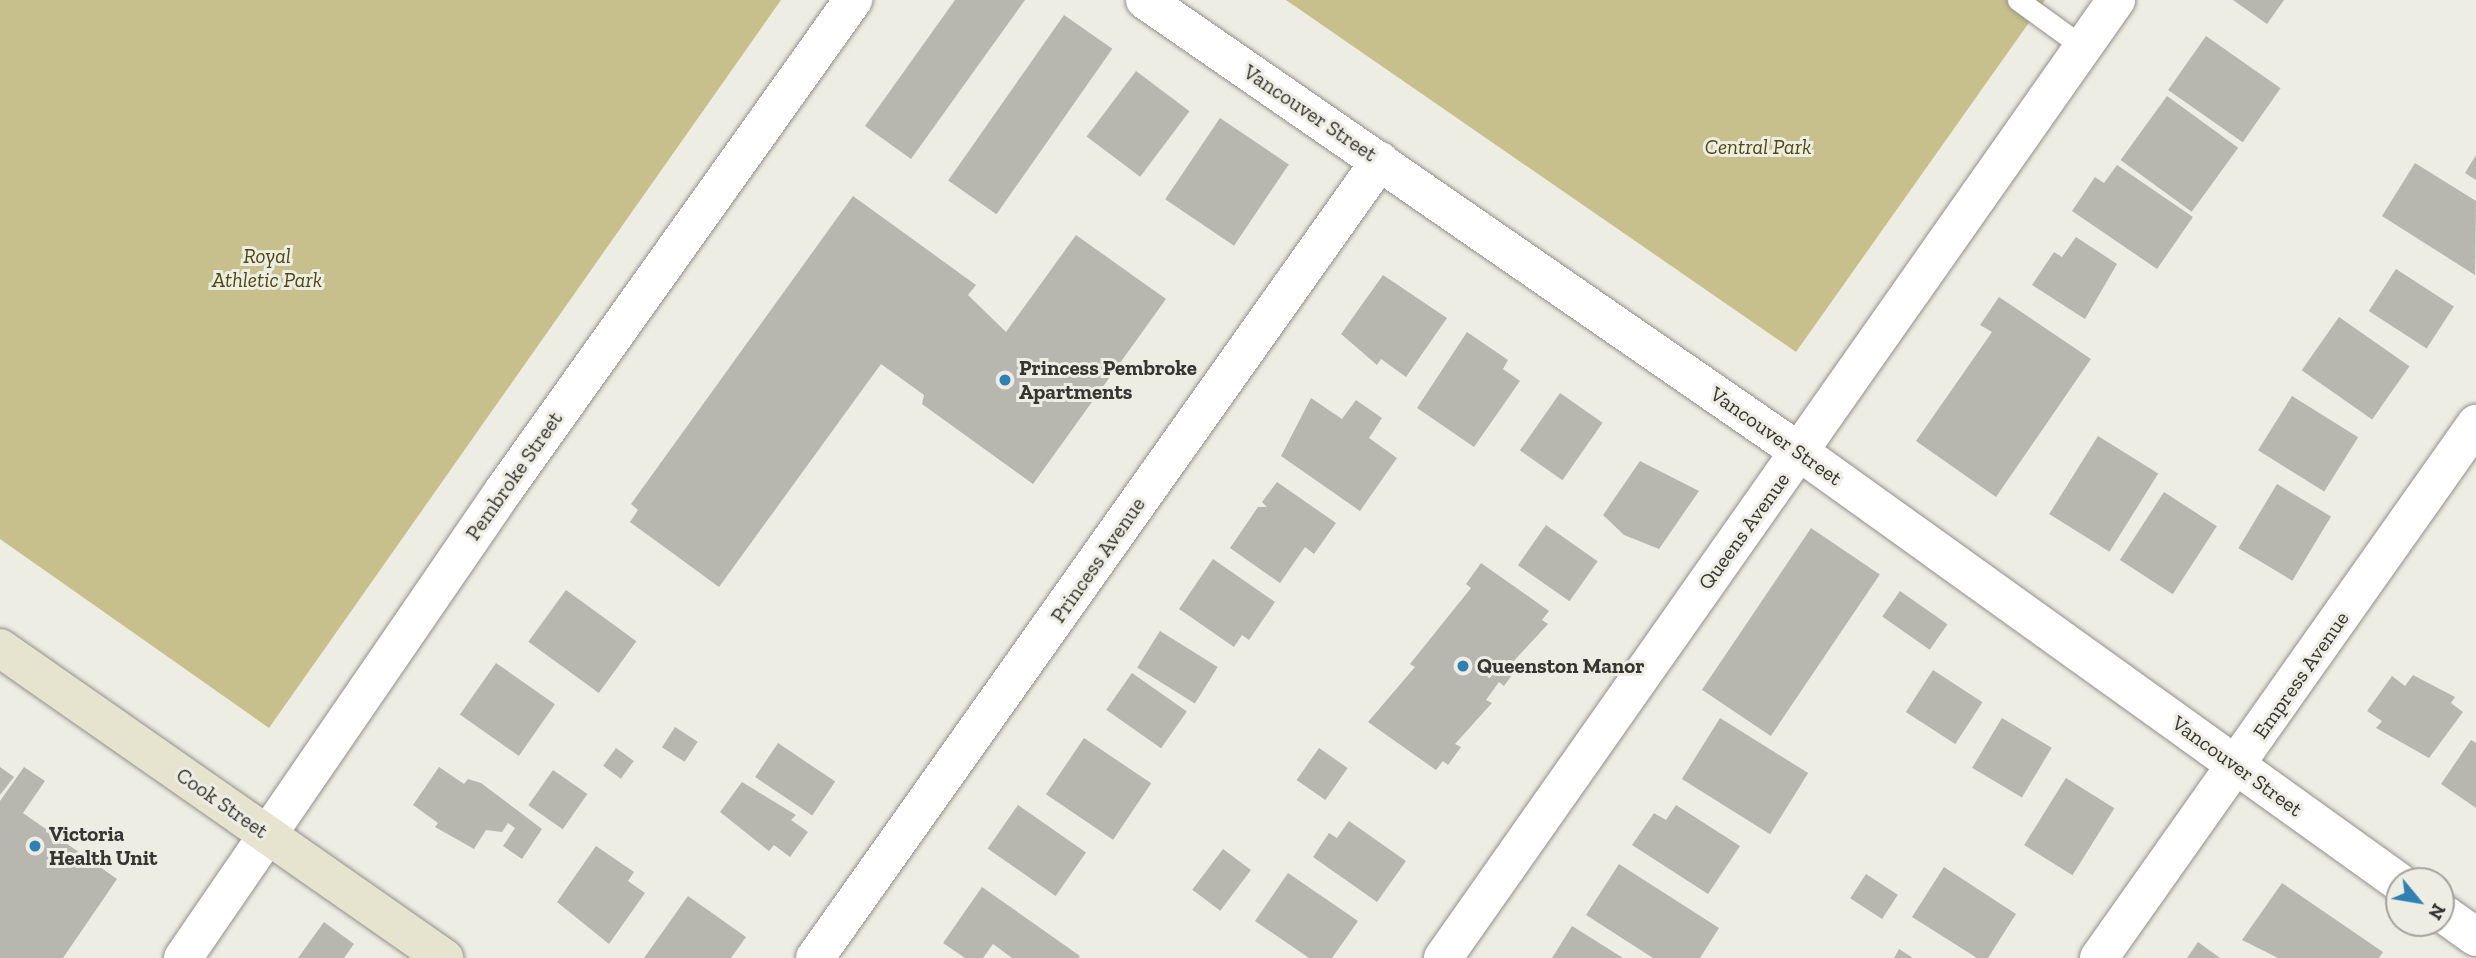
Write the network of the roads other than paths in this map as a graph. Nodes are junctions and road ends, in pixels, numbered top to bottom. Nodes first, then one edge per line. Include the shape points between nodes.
1 (853, 0) edge
2 (1145, 0) edge
3 (2018, 0) edge
4 (2116, 0) edge
5 (2083, 47) junction
6 (1380, 161) junction
7 (2476, 424) edge
8 (1801, 453) junction
9 (0, 648) edge
10 (2236, 766) junction
11 (266, 834) junction
12 (2385, 872) edge
13 (2455, 922) edge
14 (2476, 937) edge
15 (183, 958) edge
16 (444, 958) edge
17 (815, 958) edge
18 (1443, 958) edge
19 (2099, 958) edge

1 - 11 street, Pembroke Street
2 - 6 street, Vancouver Street
3 - 5 lane
4 - 5 street, Queens Avenue
5 - 8 street, Queens Avenue
6 - 8 street, Vancouver Street
6 - 17 street, Princess Avenue
7 - 10 street, Empress Avenue
8 - 10 street, Vancouver Street
8 - 18 street, Queens Avenue
9 - 11 main road, Cook Street
10 - 12 street, Vancouver Street
10 - 19 street, Empress Avenue
11 - 15 street, Pembroke Street
11 - 16 main road, Cook Street
13 - 14 street

